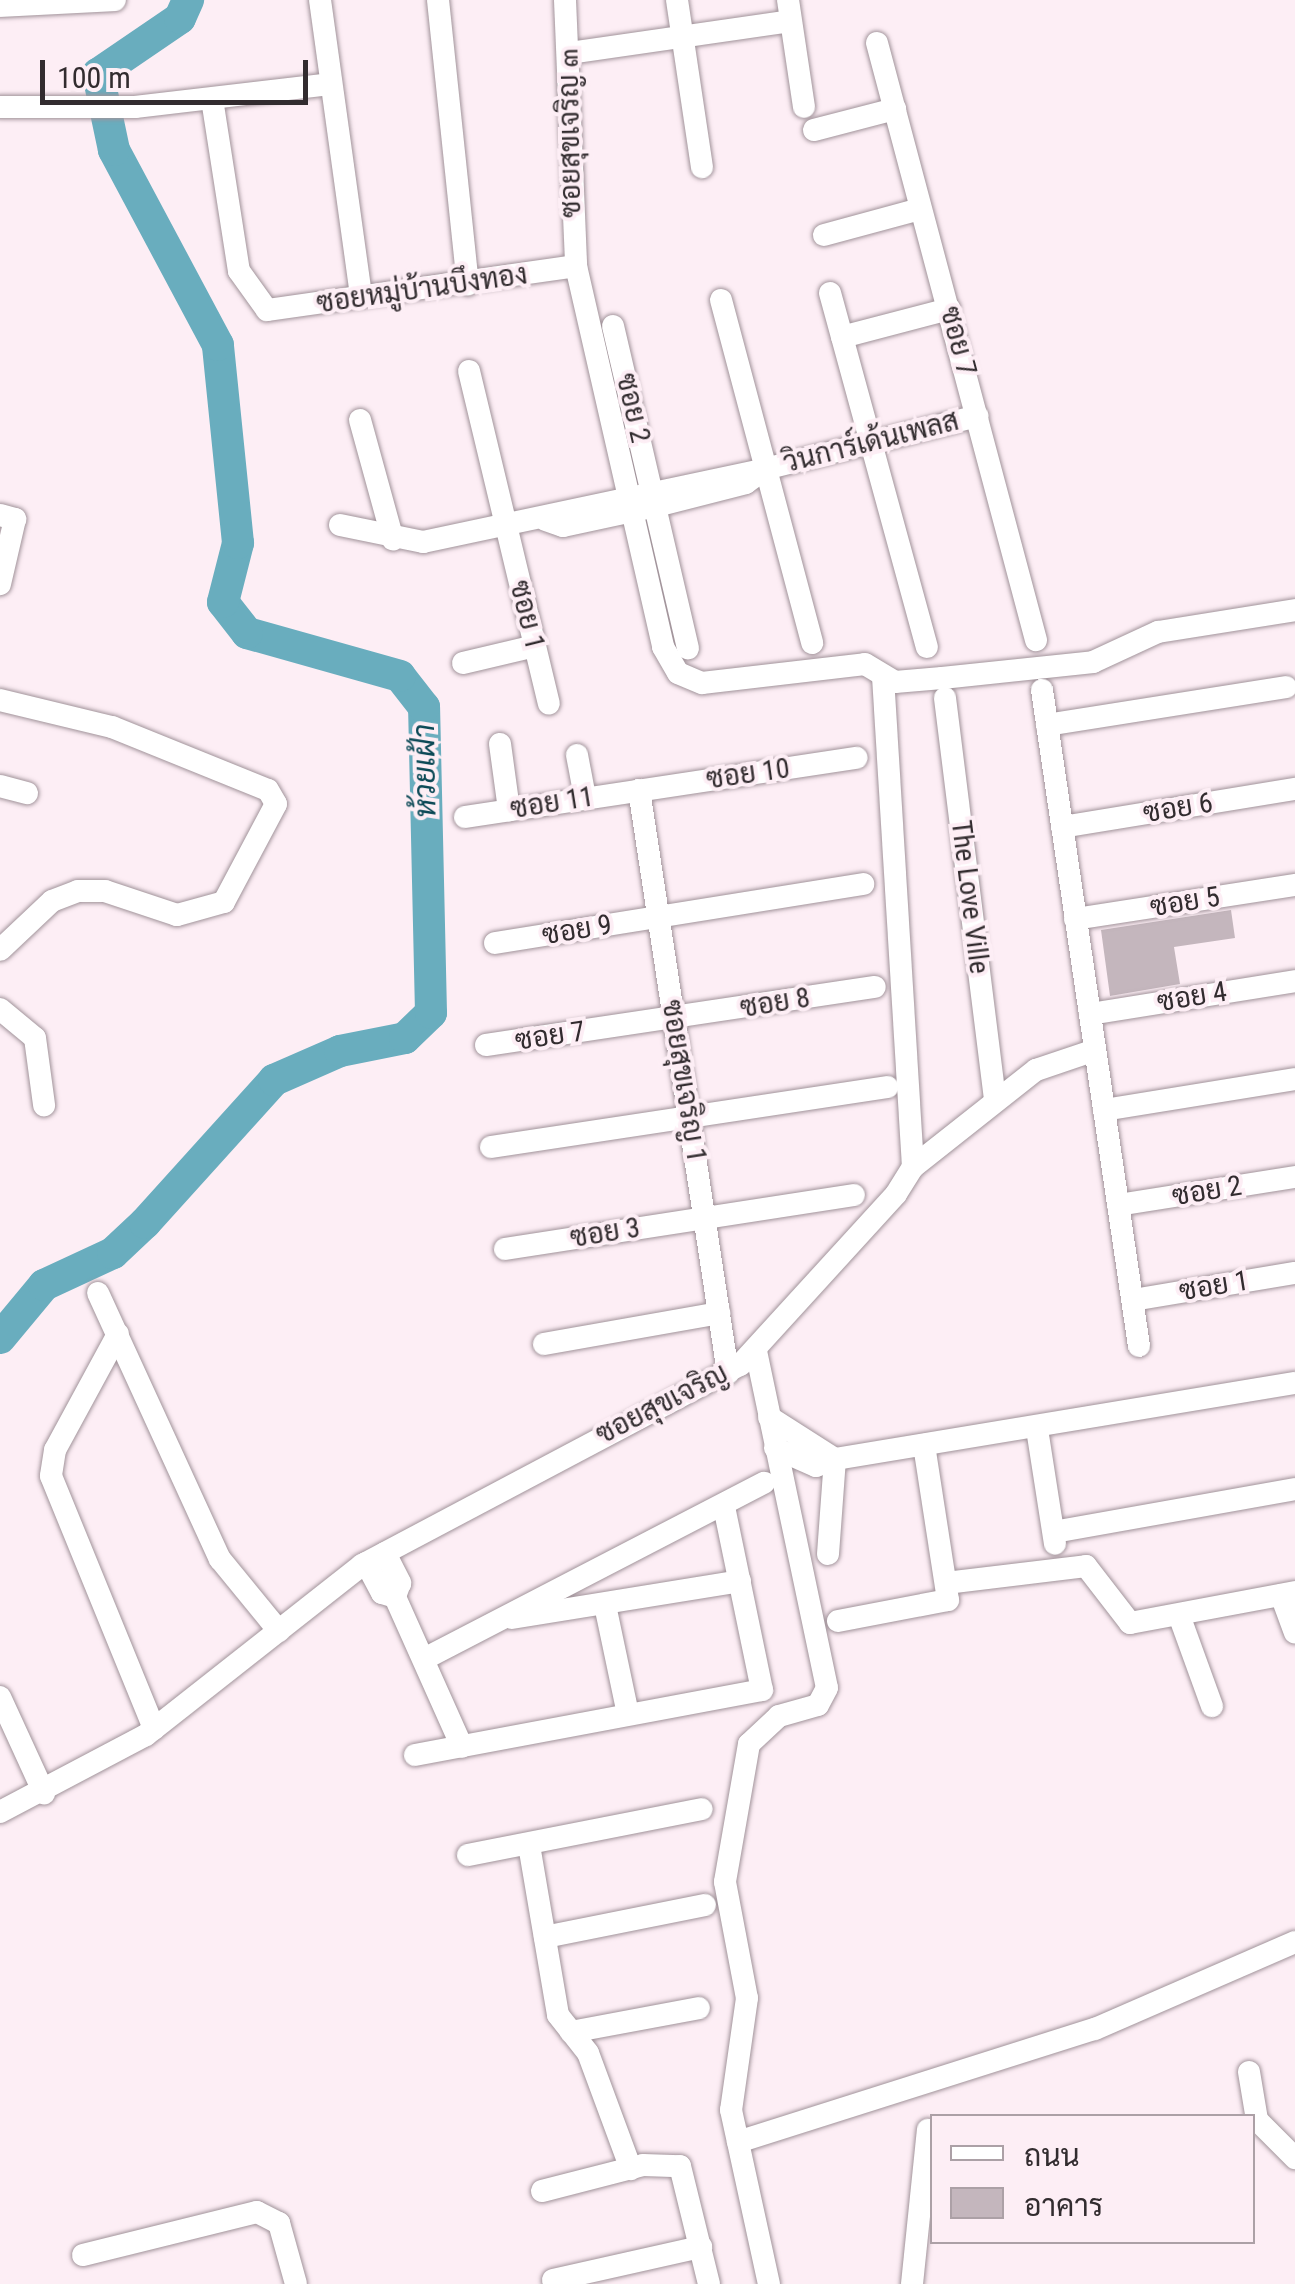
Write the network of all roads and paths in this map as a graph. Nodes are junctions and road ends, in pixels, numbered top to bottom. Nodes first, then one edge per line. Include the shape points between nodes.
1 (115, 0) edge
2 (320, 0) edge
3 (438, 0) edge
4 (565, 0) edge
5 (678, 0) edge
6 (50, 3) edge
7 (0, 6) edge
8 (789, 11) edge
9 (683, 36) junction
10 (877, 43) dead end
11 (569, 53) junction
12 (330, 84) junction
13 (212, 98) junction
14 (0, 107) edge
15 (804, 108) dead end
16 (895, 109) junction
17 (814, 130) dead end
18 (702, 167) dead end
19 (920, 210) junction
20 (824, 234) dead end
21 (576, 266) junction
22 (468, 284) junction
23 (830, 292) dead end
24 (361, 297) junction
25 (721, 300) dead end
26 (949, 309) junction
27 (614, 326) dead end
28 (842, 337) junction
29 (470, 371) dead end
30 (978, 416) junction
31 (360, 420) dead end
32 (871, 444) junction
33 (765, 469) junction
34 (654, 498) junction
35 (630, 504) junction
36 (0, 515) edge
37 (340, 525) dead end
38 (506, 528) junction
39 (393, 540) junction
40 (1, 575) edge
41 (1295, 610) edge
42 (1036, 640) dead end
43 (812, 643) dead end
44 (535, 646) junction
45 (927, 647) dead end
46 (688, 648) dead end
47 (463, 662) dead end
48 (882, 678) junction
49 (1286, 687) dead end
50 (1042, 690) dead end
51 (946, 698) dead end
52 (0, 700) edge
53 (549, 703) dead end
54 (1047, 724) junction
55 (500, 744) dead end
56 (578, 754) dead end
57 (856, 758) dead end
58 (0, 786) edge
59 (1295, 788) edge
60 (639, 790) junction
61 (27, 793) dead end
62 (585, 797) junction
63 (509, 810) junction
64 (465, 817) dead end
65 (1062, 827) junction
66 (863, 884) dead end
67 (1295, 885) edge
68 (659, 918) junction
69 (1075, 918) junction
70 (495, 943) dead end
71 (0, 950) edge
72 (1295, 981) edge
73 (875, 987) dead end
74 (0, 1009) edge
75 (1090, 1014) junction
76 (674, 1019) junction
77 (486, 1045) dead end
78 (1094, 1050) junction
79 (1295, 1079) edge
80 (887, 1088) dead end
81 (1004, 1092) junction
82 (44, 1105) dead end
83 (1104, 1110) junction
84 (689, 1117) junction
85 (491, 1147) dead end
86 (913, 1167) junction
87 (1295, 1177) edge
88 (854, 1196) dead end
89 (1118, 1205) junction
90 (704, 1217) junction
91 (505, 1248) dead end
92 (1295, 1273) edge
93 (98, 1293) dead end
94 (1133, 1300) junction
95 (719, 1313) junction
96 (118, 1334) junction
97 (544, 1344) dead end
98 (1140, 1346) dead end
99 (756, 1351) junction
100 (728, 1373) junction
101 (1295, 1382) edge
102 (769, 1417) junction
103 (1037, 1429) junction
104 (924, 1444) junction
105 (775, 1448) junction
106 (834, 1460) junction
107 (764, 1483) dead end
108 (1295, 1488) edge
109 (724, 1507) junction
110 (1054, 1532) junction
111 (828, 1554) dead end
112 (376, 1558) junction
113 (1059, 1564) junction
114 (740, 1581) junction
115 (946, 1583) junction
116 (1288, 1594) edge
117 (605, 1605) junction
118 (1179, 1615) junction
119 (506, 1618) junction
120 (838, 1621) dead end
121 (279, 1631) junction
122 (1295, 1633) edge
123 (424, 1659) junction
124 (0, 1697) edge
125 (1212, 1706) dead end
126 (628, 1714) junction
127 (154, 1728) junction
128 (462, 1747) junction
129 (415, 1755) dead end
130 (44, 1793) junction
131 (702, 1808) dead end
132 (0, 1812) edge
133 (529, 1846) junction
134 (468, 1855) dead end
135 (705, 1905) dead end
136 (545, 1937) junction
137 (1295, 1942) edge
138 (699, 2008) dead end
139 (571, 2032) junction
140 (1249, 2072) dead end
141 (928, 2130) dead end
142 (738, 2142) junction
143 (1295, 2158) edge
144 (631, 2170) junction
145 (542, 2191) dead end
146 (702, 2247) junction
147 (83, 2255) dead end
148 (553, 2280) dead end
149 (296, 2284) edge
150 (709, 2284) edge
151 (769, 2284) edge
152 (912, 2284) edge

1 - 6 street
2 - 12 street
3 - 22 street
4 - 11 street, ซอยสุขเจริญ ๓
5 - 9 street
6 - 7 street
8 - 9 street
8 - 15 street
9 - 11 street
9 - 18 street
10 - 16 street, ซอย 7
11 - 21 street, ซอยสุขเจริญ ๓
12 - 13 street
12 - 24 street
13 - 14 street via 135,108
13 - 24 street, ซอยหมู่บ้านบึงทอง via 239,270 267,310
16 - 17 street
16 - 19 street, ซอย 7
19 - 20 street
19 - 26 street, ซอย 7
21 - 22 street, ซอยหมู่บ้านบึงทอง
21 - 35 street, ซอยสุขเจริญ ๓
22 - 24 street, ซอยหมู่บ้านบึงทอง
23 - 28 street
25 - 33 street
26 - 28 street
26 - 30 street, ซอย 7
27 - 34 street, ซอย 2
28 - 32 street
29 - 38 street
30 - 32 street, วินการ์เด้นเพลส
30 - 42 street, ซอย 7
31 - 39 street
32 - 33 street, วินการ์เด้นเพลส
32 - 45 street
33 - 34 street, วินการ์เด้นเพลส
33 - 43 street
34 - 35 street, วินการ์เด้นเพลส
34 - 46 street
35 - 38 street, วินการ์เด้นเพลส
35 - 48 street, ซอยสุขเจริญ ๓ via 678,672 702,683 865,664
36 - 40 street via 15,519
37 - 39 street
38 - 39 street, วินการ์เด้นเพลส
38 - 44 street, ซอย 1
41 - 48 street, ซอยสุขเจริญ ๓ via 1158,632 1093,662
44 - 47 street
44 - 53 street, ซอย 1
48 - 86 street
49 - 54 street
50 - 54 street
51 - 81 street, The Love Ville
52 - 71 street via 112,726 268,790 276,804 224,902 177,915 105,890 78,892 52,902
54 - 65 street
55 - 63 street
56 - 62 street
57 - 60 street, ซอย 10
58 - 61 street
59 - 65 street, ซอย 6
60 - 62 street, ซอย 11
60 - 68 street, ซอยสุขเจริญ 1
62 - 63 street, ซอย 11
63 - 64 street, ซอย 11
65 - 69 street
66 - 68 street
67 - 69 street, ซอย 5
68 - 70 street, ซอย 9
68 - 76 street, ซอยสุขเจริญ 1
69 - 75 street
72 - 75 street, ซอย 4
73 - 76 street, ซอย 8
74 - 82 street via 35,1038
75 - 78 street
76 - 77 street, ซอย 7
76 - 84 street, ซอยสุขเจริญ 1
78 - 81 street, ซอยสุขเจริญ
78 - 83 street
79 - 83 street
80 - 84 street
81 - 86 street, ซอยสุขเจริญ
83 - 89 street
84 - 85 street
84 - 90 street, ซอยสุขเจริญ 1
86 - 99 street, ซอยสุขเจริญ
87 - 89 street, ซอย 2
88 - 90 street
89 - 94 street
90 - 91 street, ซอย 3
90 - 95 street, ซอยสุขเจริญ 1
92 - 94 street, ซอย 1
93 - 96 street
94 - 98 street
95 - 97 street
95 - 100 street, ซอยสุขเจริญ 1
96 - 121 street via 220,1559
96 - 127 street via 55,1450 51,1476
99 - 100 street, ซอยสุขเจริญ
99 - 102 street
100 - 112 street, ซอยสุขเจริญ
101 - 103 street
102 - 105 street
102 - 106 street
103 - 104 street
103 - 110 street
104 - 106 street
104 - 115 street
105 - 106 street via 816,1466
105 - 142 street via 827,1688 818,1705 760,1727 734,1822 725,1882 748,1998 729,2090
106 - 111 street via 824,1501
107 - 109 street
108 - 110 street
109 - 114 street
109 - 119 street
110 - 113 street
112 - 121 street, ซอยสุขเจริญ
112 - 123 street via 382,1593 395,1597
113 - 115 street
113 - 118 street via 1086,1566 1130,1623
114 - 117 street
114 - 126 street via 762,1690
115 - 120 street via 948,1600
116 - 118 street
116 - 122 street
117 - 119 street
117 - 126 street
118 - 125 street
119 - 123 street
121 - 127 street, ซอยสุขเจริญ
123 - 128 street
124 - 130 street
126 - 128 street
127 - 130 street, ซอยสุขเจริญ
128 - 129 street
130 - 132 street, ซอยสุขเจริญ
131 - 133 street
133 - 134 street
133 - 136 street
135 - 136 street
136 - 139 street via 558,2015
137 - 142 street via 1096,2028
138 - 139 street
139 - 144 street
140 - 143 street via 1257,2120
141 - 152 street
142 - 151 street
144 - 145 street
144 - 146 street via 680,2166
146 - 148 street
146 - 150 street
147 - 149 street via 257,2212 279,2223

